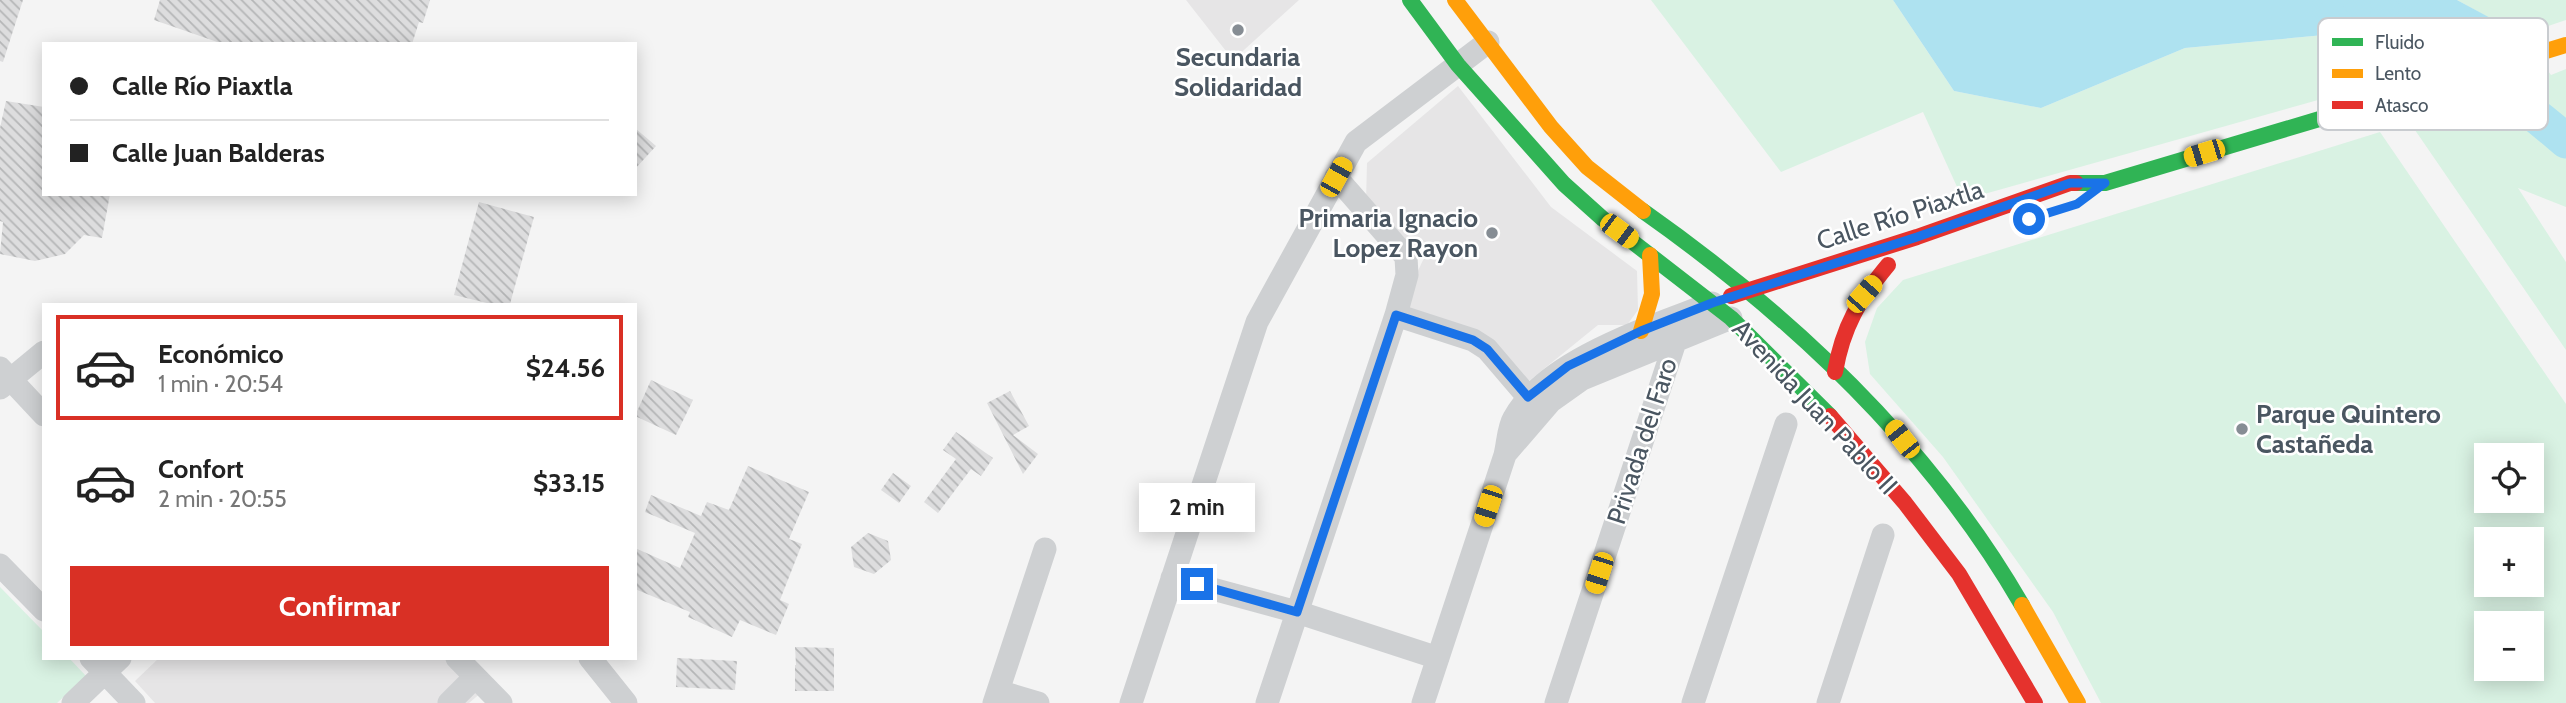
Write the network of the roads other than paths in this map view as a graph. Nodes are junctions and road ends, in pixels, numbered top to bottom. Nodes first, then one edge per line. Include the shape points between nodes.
1 (1410, 0) edge
2 (1455, 0) edge
3 (1488, 42) junction
4 (2566, 45) edge
5 (2548, 50) edge
6 (1458, 65) junction
7 (2318, 119) edge
8 (1336, 177) junction
9 (2105, 183) junction
10 (2086, 197) dead end
11 (1650, 255) junction
12 (1864, 274) dead end
13 (1747, 290) junction
14 (1712, 303) junction
15 (1775, 305) junction
16 (1396, 315) junction
17 (1731, 318) junction
18 (1641, 331) junction
19 (1676, 339) junction
20 (42, 353) edge
21 (1835, 372) junction
22 (3, 379) edge
23 (1528, 397) junction
24 (42, 413) edge
25 (1786, 424) dead end
26 (1505, 455) junction
27 (1883, 535) dead end
28 (1045, 549) dead end
29 (0, 565) edge
30 (1172, 578) junction
31 (42, 608) edge
32 (1297, 612) junction
33 (1438, 658) junction
34 (459, 660) edge
35 (592, 660) edge
36 (105, 663) edge
37 (475, 677) junction
38 (996, 697) edge
39 (73, 703) edge
40 (134, 703) edge
41 (449, 703) edge
42 (501, 703) edge
43 (626, 703) edge
44 (1038, 703) edge
45 (1131, 703) edge
46 (1267, 703) edge
47 (1423, 703) edge
48 (1556, 703) edge
49 (1693, 703) edge
50 (1828, 703) edge
51 (2035, 703) edge
52 (2078, 703) edge

1 - 6 main road, Avenida Juan Pablo II
2 - 3 main road, Avenida Juan Pablo II
3 - 6 street
3 - 13 main road, Avenida Juan Pablo II via 1587,167
4 - 5 main road, Calle Río Piaxtla
6 - 8 street via 1356,142
6 - 11 main road, Avenida Juan Pablo II via 1583,204
7 - 9 main road, Calle Río Piaxtla
8 - 16 street via 1406,257 1407,275
8 - 30 street via 1257,322
9 - 10 main road, Calle Río Piaxtla
9 - 13 main road, Calle Río Piaxtla via 2070,183
11 - 14 main road, Avenida Juan Pablo II
11 - 18 main road via 1652,299
12 - 21 main road, Calle Río Piaxtla via 1895,263 1864,294 1847,320
13 - 14 main road, Calle Río Piaxtla
13 - 15 main road, Avenida Juan Pablo II
14 - 17 main road, Avenida Juan Pablo II
14 - 18 street
15 - 17 main road
15 - 21 main road, Avenida Juan Pablo II
16 - 23 street via 1473,340 1487,349
16 - 32 street
17 - 19 street
17 - 51 main road, Avenida Juan Pablo II via 1836,423 1905,503 1959,574
18 - 23 street via 1568,366
19 - 26 street via 1582,379 1551,401
19 - 48 street, Privada del Faro
20 - 22 street
21 - 52 main road, Avenida Juan Pablo II via 1886,419 1966,520 2009,583
22 - 24 street
23 - 26 street via 1513,421
25 - 49 street
26 - 33 street
27 - 50 street
28 - 38 street
29 - 31 street
30 - 32 street
30 - 45 street
32 - 33 street
32 - 46 street
33 - 47 street
34 - 37 street
35 - 43 street
36 - 39 street
36 - 40 street
37 - 41 street
37 - 42 street
38 - 44 street

